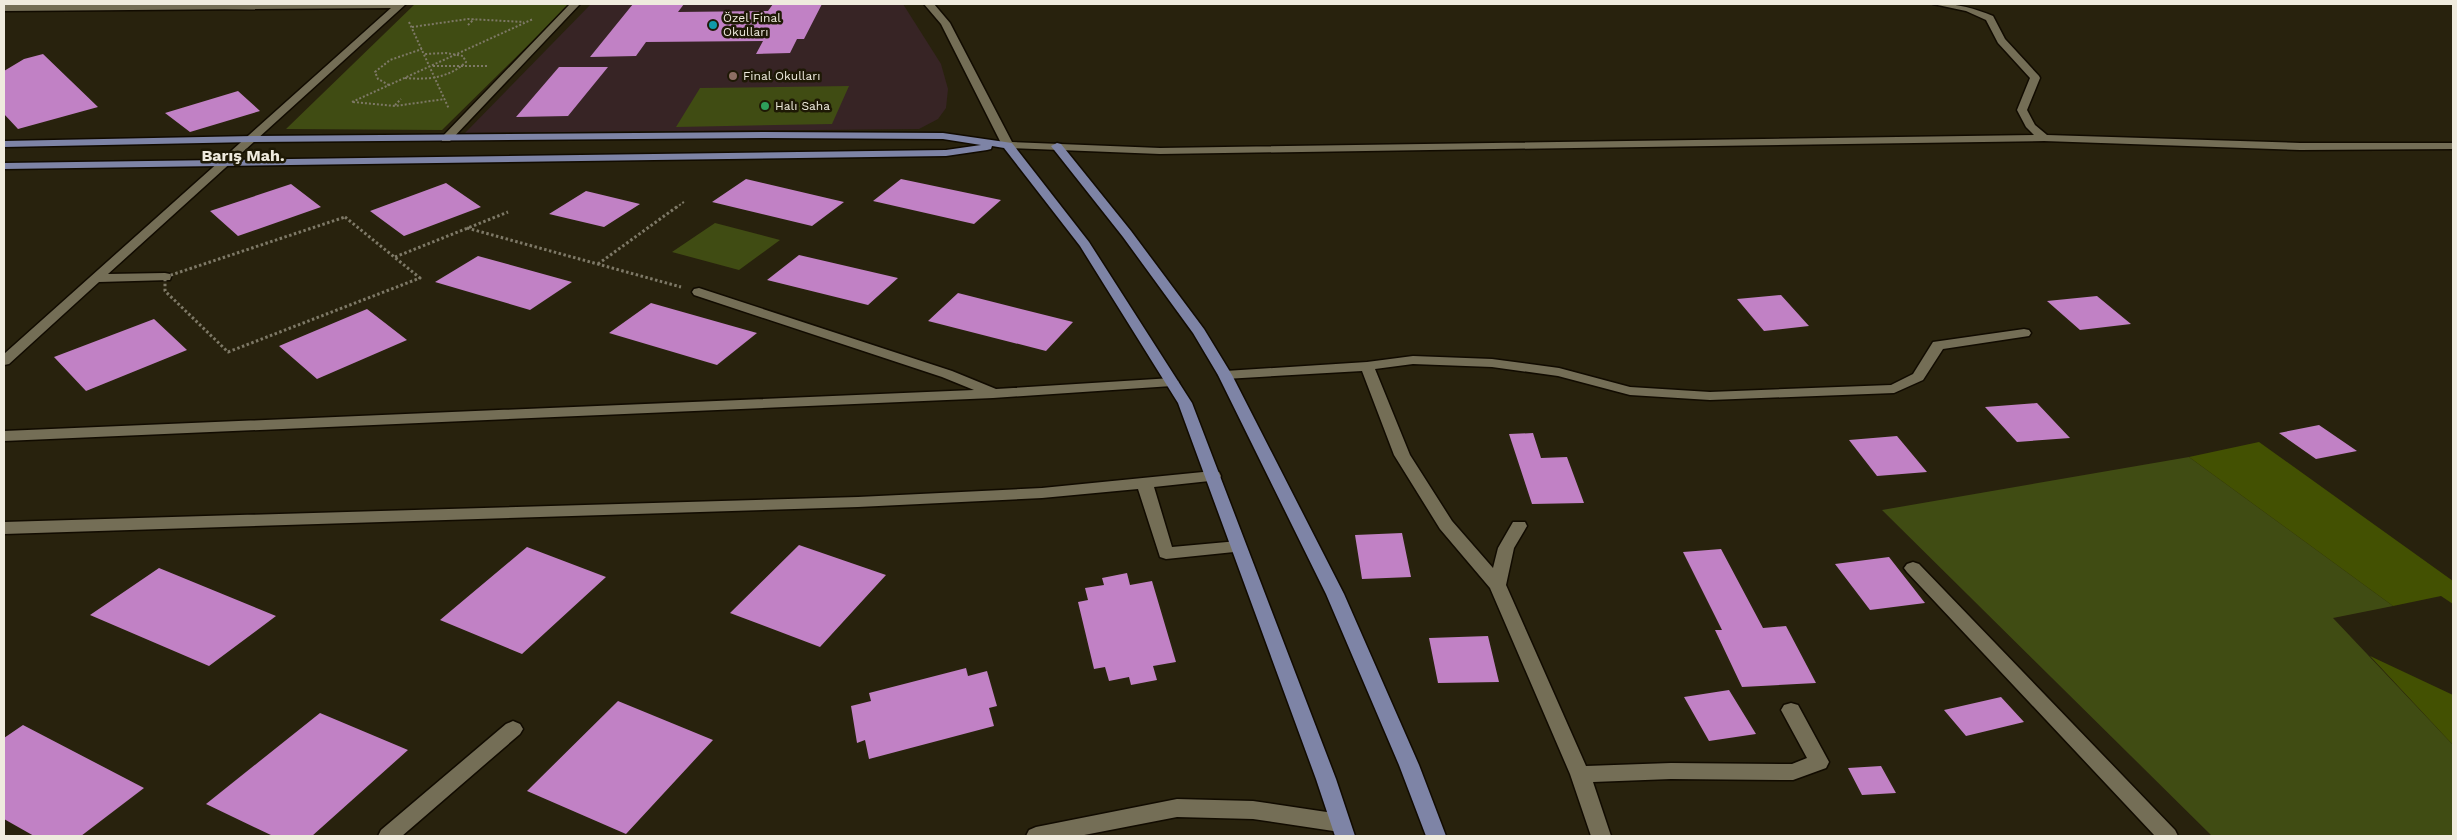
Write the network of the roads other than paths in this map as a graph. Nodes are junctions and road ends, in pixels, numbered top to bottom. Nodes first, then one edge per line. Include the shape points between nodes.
1 (401, 4) edge
2 (575, 4) edge
3 (929, 4) edge
4 (1938, 4) edge
5 (4, 8) edge
6 (2044, 138) junction
7 (253, 139) junction
8 (446, 139) junction
9 (4, 144) edge
10 (1008, 145) junction
11 (1057, 146) junction
12 (2453, 146) edge
13 (227, 163) junction
14 (4, 166) edge
15 (94, 278) junction
16 (165, 278) road end
17 (699, 292) road end
18 (2024, 333) dead end
19 (4, 361) edge
20 (1367, 366) junction
21 (1225, 375) junction
22 (1172, 382) junction
23 (993, 394) junction
24 (4, 436) edge
25 (1213, 476) junction
26 (1145, 484) junction
27 (1519, 526) dead end
28 (4, 528) edge
29 (1238, 546) junction
30 (1914, 568) dead end
31 (1498, 585) junction
32 (1791, 710) dead end
33 (513, 729) dead end
34 (1580, 774) junction
35 (1342, 830) edge
36 (388, 836) edge
37 (1036, 836) edge
38 (1436, 836) edge
39 (1601, 836) edge
40 (2168, 836) edge

1 - 5 street
1 - 7 street
2 - 8 street
3 - 10 street via 945,23
4 - 6 street via 1990,18 2001,41 2035,78 2022,110 2031,127
6 - 11 street via 1160,151
6 - 12 street via 2284,146
7 - 8 main road
7 - 9 main road
7 - 13 street
8 - 10 main road via 944,136
10 - 11 street
10 - 13 main road via 946,153
10 - 22 main road via 1085,245
11 - 21 main road via 1199,332
13 - 14 main road
13 - 15 street
15 - 16 street
15 - 19 street
17 - 23 street via 947,374
18 - 20 street via 1938,345 1918,377 1894,389 1710,396 1630,391 1559,372 1492,363 1413,360
20 - 21 street
20 - 31 street via 1402,455 1446,526
21 - 38 main road via 1335,594
22 - 23 street
22 - 25 main road via 1184,403
23 - 24 street
25 - 26 street
25 - 29 main road
26 - 28 street via 1042,493 858,502
26 - 29 street via 1166,553
27 - 31 street via 1506,548
29 - 35 main road via 1326,779
30 - 40 street
31 - 34 street
32 - 34 street via 1819,762 1793,772
33 - 36 street
34 - 39 street
35 - 37 street via 1253,810 1177,808

